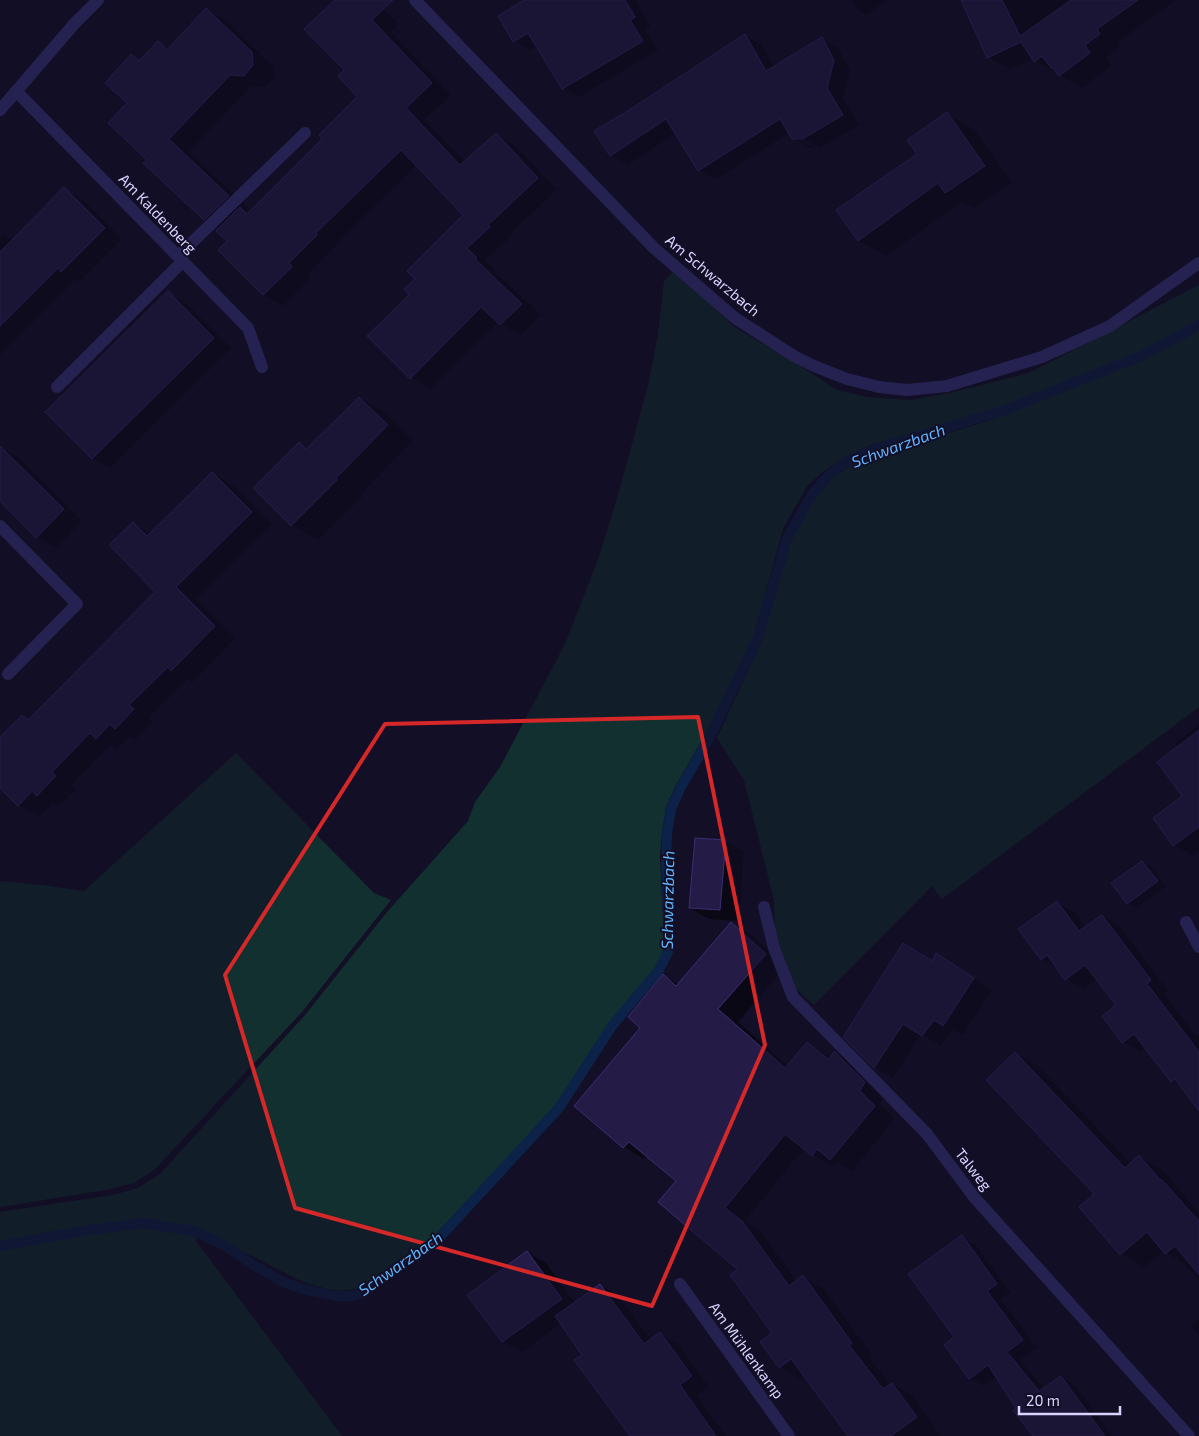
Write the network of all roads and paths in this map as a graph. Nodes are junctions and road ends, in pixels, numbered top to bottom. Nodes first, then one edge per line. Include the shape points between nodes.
1 (98, 0) edge
2 (415, 0) edge
3 (16, 91) junction
4 (0, 110) edge
5 (305, 133) dead end
6 (181, 259) junction
7 (1199, 263) edge
8 (262, 367) dead end
9 (57, 387) dead end
10 (0, 526) edge
11 (8, 674) dead end
12 (764, 907) dead end
13 (1186, 922) dead end
14 (1199, 947) edge
15 (680, 1284) dead end
16 (789, 1436) edge
17 (1189, 1436) edge

1 - 3 street
2 - 7 street, Am Schwarzbach via 662,254 735,318 794,356 847,379 907,390 947,386 1042,357 1110,326
3 - 4 street
3 - 6 street, Am Kaldenberg
5 - 6 street
6 - 8 street, Am Kaldenberg via 248,328
6 - 9 street
10 - 11 street via 77,604
12 - 17 street, Talweg via 774,948 793,997 927,1134 974,1197
13 - 14 street
15 - 16 street, Am Mühlenkamp

